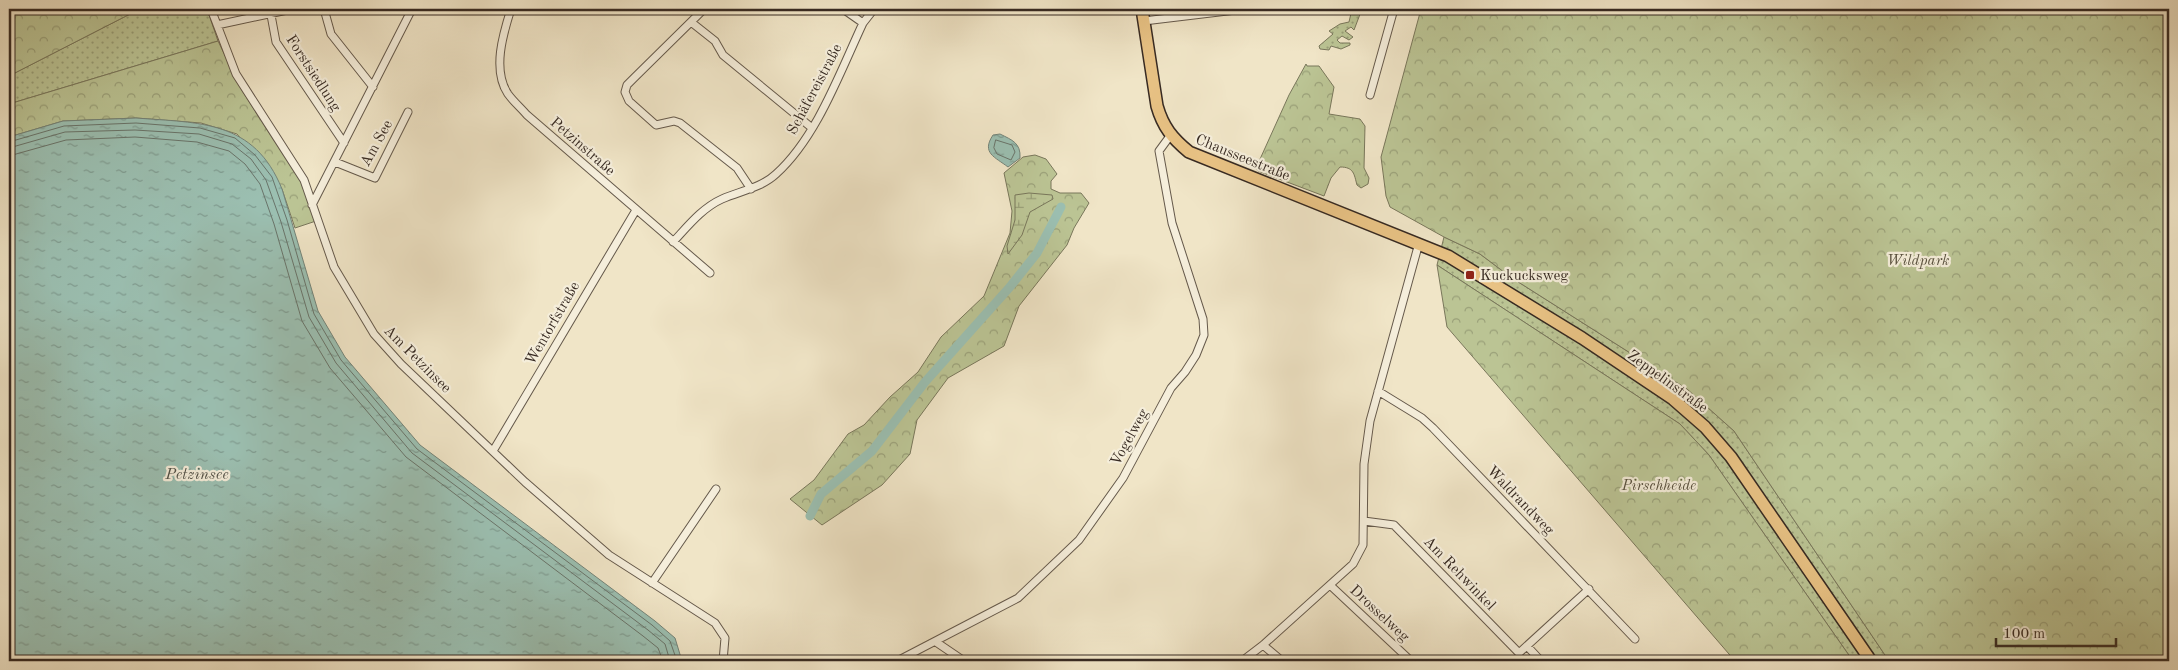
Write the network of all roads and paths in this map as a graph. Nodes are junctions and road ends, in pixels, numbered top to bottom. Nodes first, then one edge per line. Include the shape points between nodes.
1 (211, 9) edge
2 (292, 9) edge
3 (324, 9) edge
4 (412, 9) edge
5 (512, 9) edge
6 (704, 9) edge
7 (843, 9) edge
8 (874, 9) edge
9 (1142, 9) edge
10 (1244, 9) edge
11 (1394, 9) edge
12 (1262, 10) edge
13 (271, 15) junction
14 (1144, 21) junction
15 (691, 22) junction
16 (864, 23) junction
17 (217, 25) junction
18 (373, 87) junction
19 (1370, 95) dead end
20 (408, 112) dead end
21 (812, 128) junction
22 (1170, 136) junction
23 (344, 143) junction
24 (335, 162) junction
25 (751, 189) junction
26 (312, 206) junction
27 (636, 210) junction
28 (673, 242) junction
29 (1419, 243) junction
30 (710, 273) dead end
31 (1378, 391) junction
32 (493, 450) junction
33 (716, 489) dead end
34 (1364, 521) junction
35 (652, 583) junction
36 (1331, 586) junction
37 (1589, 589) junction
38 (1635, 639) dead end
39 (936, 642) junction
40 (1263, 645) junction
41 (1527, 646) junction
42 (723, 661) edge
43 (897, 661) edge
44 (964, 661) edge
45 (1242, 661) edge
46 (1282, 661) edge
47 (1411, 661) edge
48 (1541, 661) edge
49 (1871, 661) edge

1 - 17 street, Am Petzinsee
2 - 13 street
3 - 18 street via 331,34
4 - 18 street, Forstsiedlung
5 - 27 street, Petzinstraße via 500,57 501,78 508,94
6 - 15 street
7 - 16 street
8 - 16 street, Schäfereistraße
9 - 14 main road, Chausseestraße
10 - 12 street
10 - 14 street
11 - 19 street
13 - 17 street
13 - 23 street, Forstsiedlung via 276,42
14 - 22 main road, Chausseestraße via 1157,106
15 - 21 street via 715,41 723,55
15 - 25 street via 627,85 628,101 656,125 680,123 737,168
16 - 21 street, Schäfereistraße
17 - 26 street, Am Petzinsee via 236,74 304,180
18 - 23 street, Forstsiedlung
20 - 24 street, Am See via 375,178
21 - 25 street, Schäfereistraße via 776,175
22 - 29 main road, Chausseestraße via 1189,152
22 - 39 street, Vogelweg via 1159,151 1172,223 1203,318 1204,335 1196,355 1171,388 1122,478 1080,540 1018,598
23 - 24 street, Forstsiedlung
24 - 26 street, Forstsiedlung
25 - 28 street, Schäfereistraße via 720,200 700,214
26 - 32 street, Am Petzinsee via 334,267 374,334 401,364
27 - 28 street, Petzinstraße
27 - 32 street, Wentorfstraße
28 - 30 street, Petzinstraße
29 - 31 street
29 - 49 main road, Zeppelinstraße via 1492,281 1573,333 1672,399 1705,427 1747,480
31 - 34 street via 1364,464
31 - 37 street, Waldrandweg via 1433,428
32 - 35 street, Am Petzinsee via 609,555
33 - 35 street
34 - 36 street via 1360,552
34 - 41 street, Am Rehwinkel via 1394,525 1518,653
35 - 42 street, Am Petzinsee via 715,623 724,638
36 - 40 street
36 - 47 street, Drosselweg
37 - 38 street, Waldrandweg
37 - 41 street
39 - 43 street, Vogelweg
39 - 44 street
40 - 45 street
40 - 46 street
41 - 48 street

